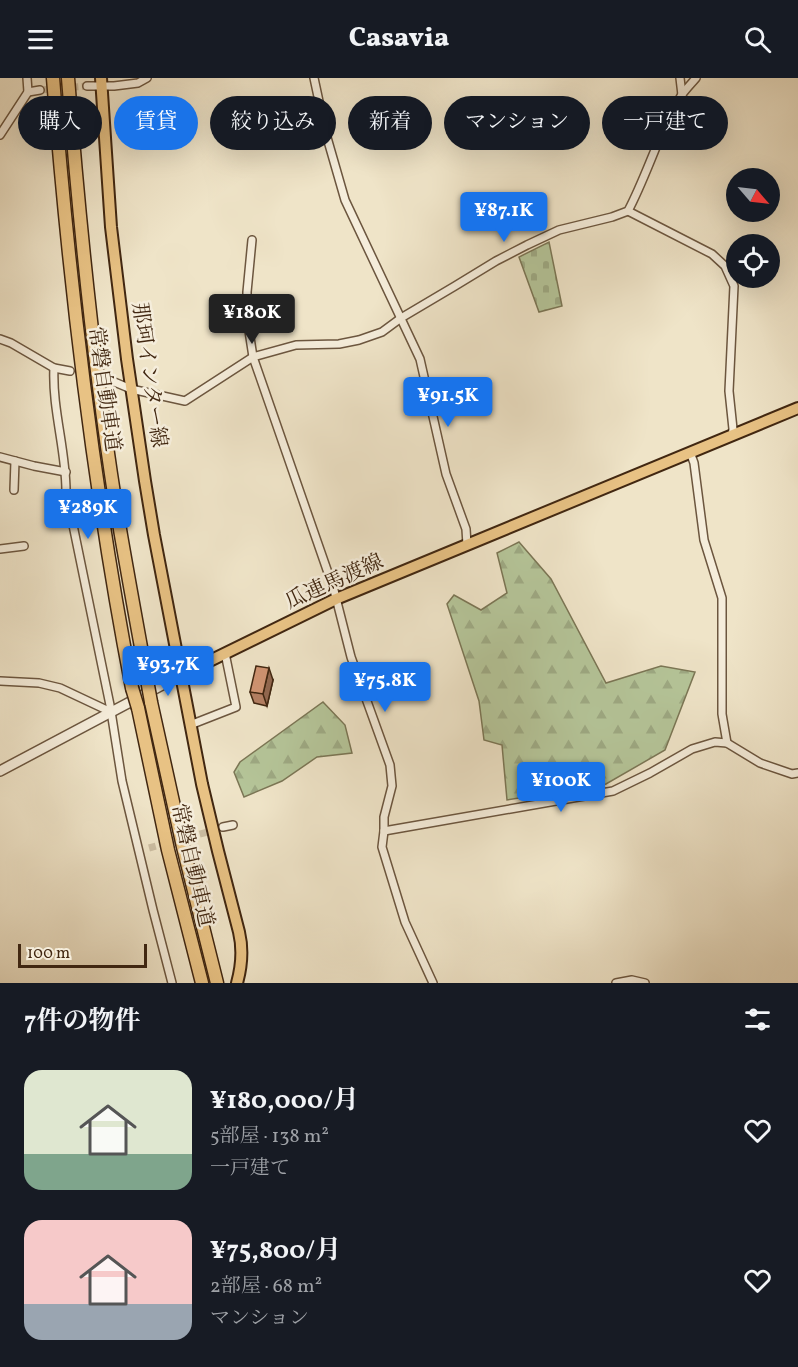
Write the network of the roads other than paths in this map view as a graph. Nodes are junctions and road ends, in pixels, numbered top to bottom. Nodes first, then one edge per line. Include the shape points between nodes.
1 (27, 78) edge
2 (53, 78) edge
3 (69, 78) edge
4 (147, 78) edge
5 (314, 78) edge
6 (680, 78) edge
7 (696, 78) edge
8 (101, 82) edge
9 (87, 86) tunnel mouth
10 (39, 90) tunnel mouth
11 (28, 92) junction
12 (682, 95) junction
13 (0, 135) edge
14 (628, 211) junction
15 (252, 240) dead end
16 (401, 318) junction
17 (0, 339) edge
18 (253, 357) junction
19 (54, 368) junction
20 (70, 371) dead end
21 (112, 381) dead end
22 (131, 389) junction
23 (798, 409) edge
24 (732, 435) junction
25 (690, 452) junction
26 (0, 457) edge
27 (15, 461) junction
28 (66, 472) junction
29 (14, 490) dead end
30 (467, 544) junction
31 (24, 546) dead end
32 (0, 549) edge
33 (336, 599) junction
34 (225, 652) junction
35 (181, 675) junction
36 (0, 681) edge
37 (111, 712) junction
38 (190, 725) junction
39 (727, 743) junction
40 (0, 771) edge
41 (798, 773) edge
42 (233, 825) dead end
43 (223, 827) tunnel mouth
44 (384, 831) junction
45 (149, 848) tunnel mouth
46 (139, 850) junction
47 (172, 983) edge
48 (202, 983) edge
49 (217, 983) edge
50 (237, 983) edge
51 (433, 983) edge
52 (616, 983) edge
53 (645, 983) edge

1 - 11 street
2 - 48 highway, 常磐自動車道, bridge via 80,359 121,629 168,850
3 - 49 highway, 常磐自動車道, bridge via 78,199 115,500 151,702
4 - 8 street via 138,83
5 - 16 street via 345,200
6 - 12 street
7 - 12 street
8 - 9 street
8 - 22 main road, 那珂インター線 via 111,227
10 - 11 street
11 - 13 street
12 - 14 street
14 - 16 street via 559,230 527,245
14 - 24 street via 712,254 725,266 734,286 729,391
15 - 18 street via 247,318
16 - 18 street via 382,332 359,340 296,345
16 - 30 street via 420,359 446,474 466,529
17 - 19 street
18 - 22 street via 185,401
18 - 33 street
19 - 20 street
19 - 28 street
21 - 22 street
22 - 35 main road, 那珂インター線
23 - 24 main road, 瓜連馬渡線
24 - 25 main road, 瓜連馬渡線
25 - 30 main road, 瓜連馬渡線
25 - 39 street via 704,540 722,598
26 - 27 street
27 - 28 street
27 - 29 street
28 - 37 street via 66,491
30 - 33 main road, 瓜連馬渡線
31 - 32 street
33 - 34 main road, 瓜連馬渡線
33 - 44 street via 351,657 390,765 392,786
34 - 35 main road, 瓜連馬渡線
34 - 38 street via 236,707
35 - 37 street
35 - 38 main road
36 - 37 street via 60,688
37 - 40 street
37 - 46 street
38 - 50 main road via 240,932 242,958
39 - 41 street via 760,763
39 - 44 street via 715,742 692,749 614,791
42 - 43 street
44 - 51 street via 382,847 405,922
45 - 46 street
46 - 47 street
52 - 53 street

